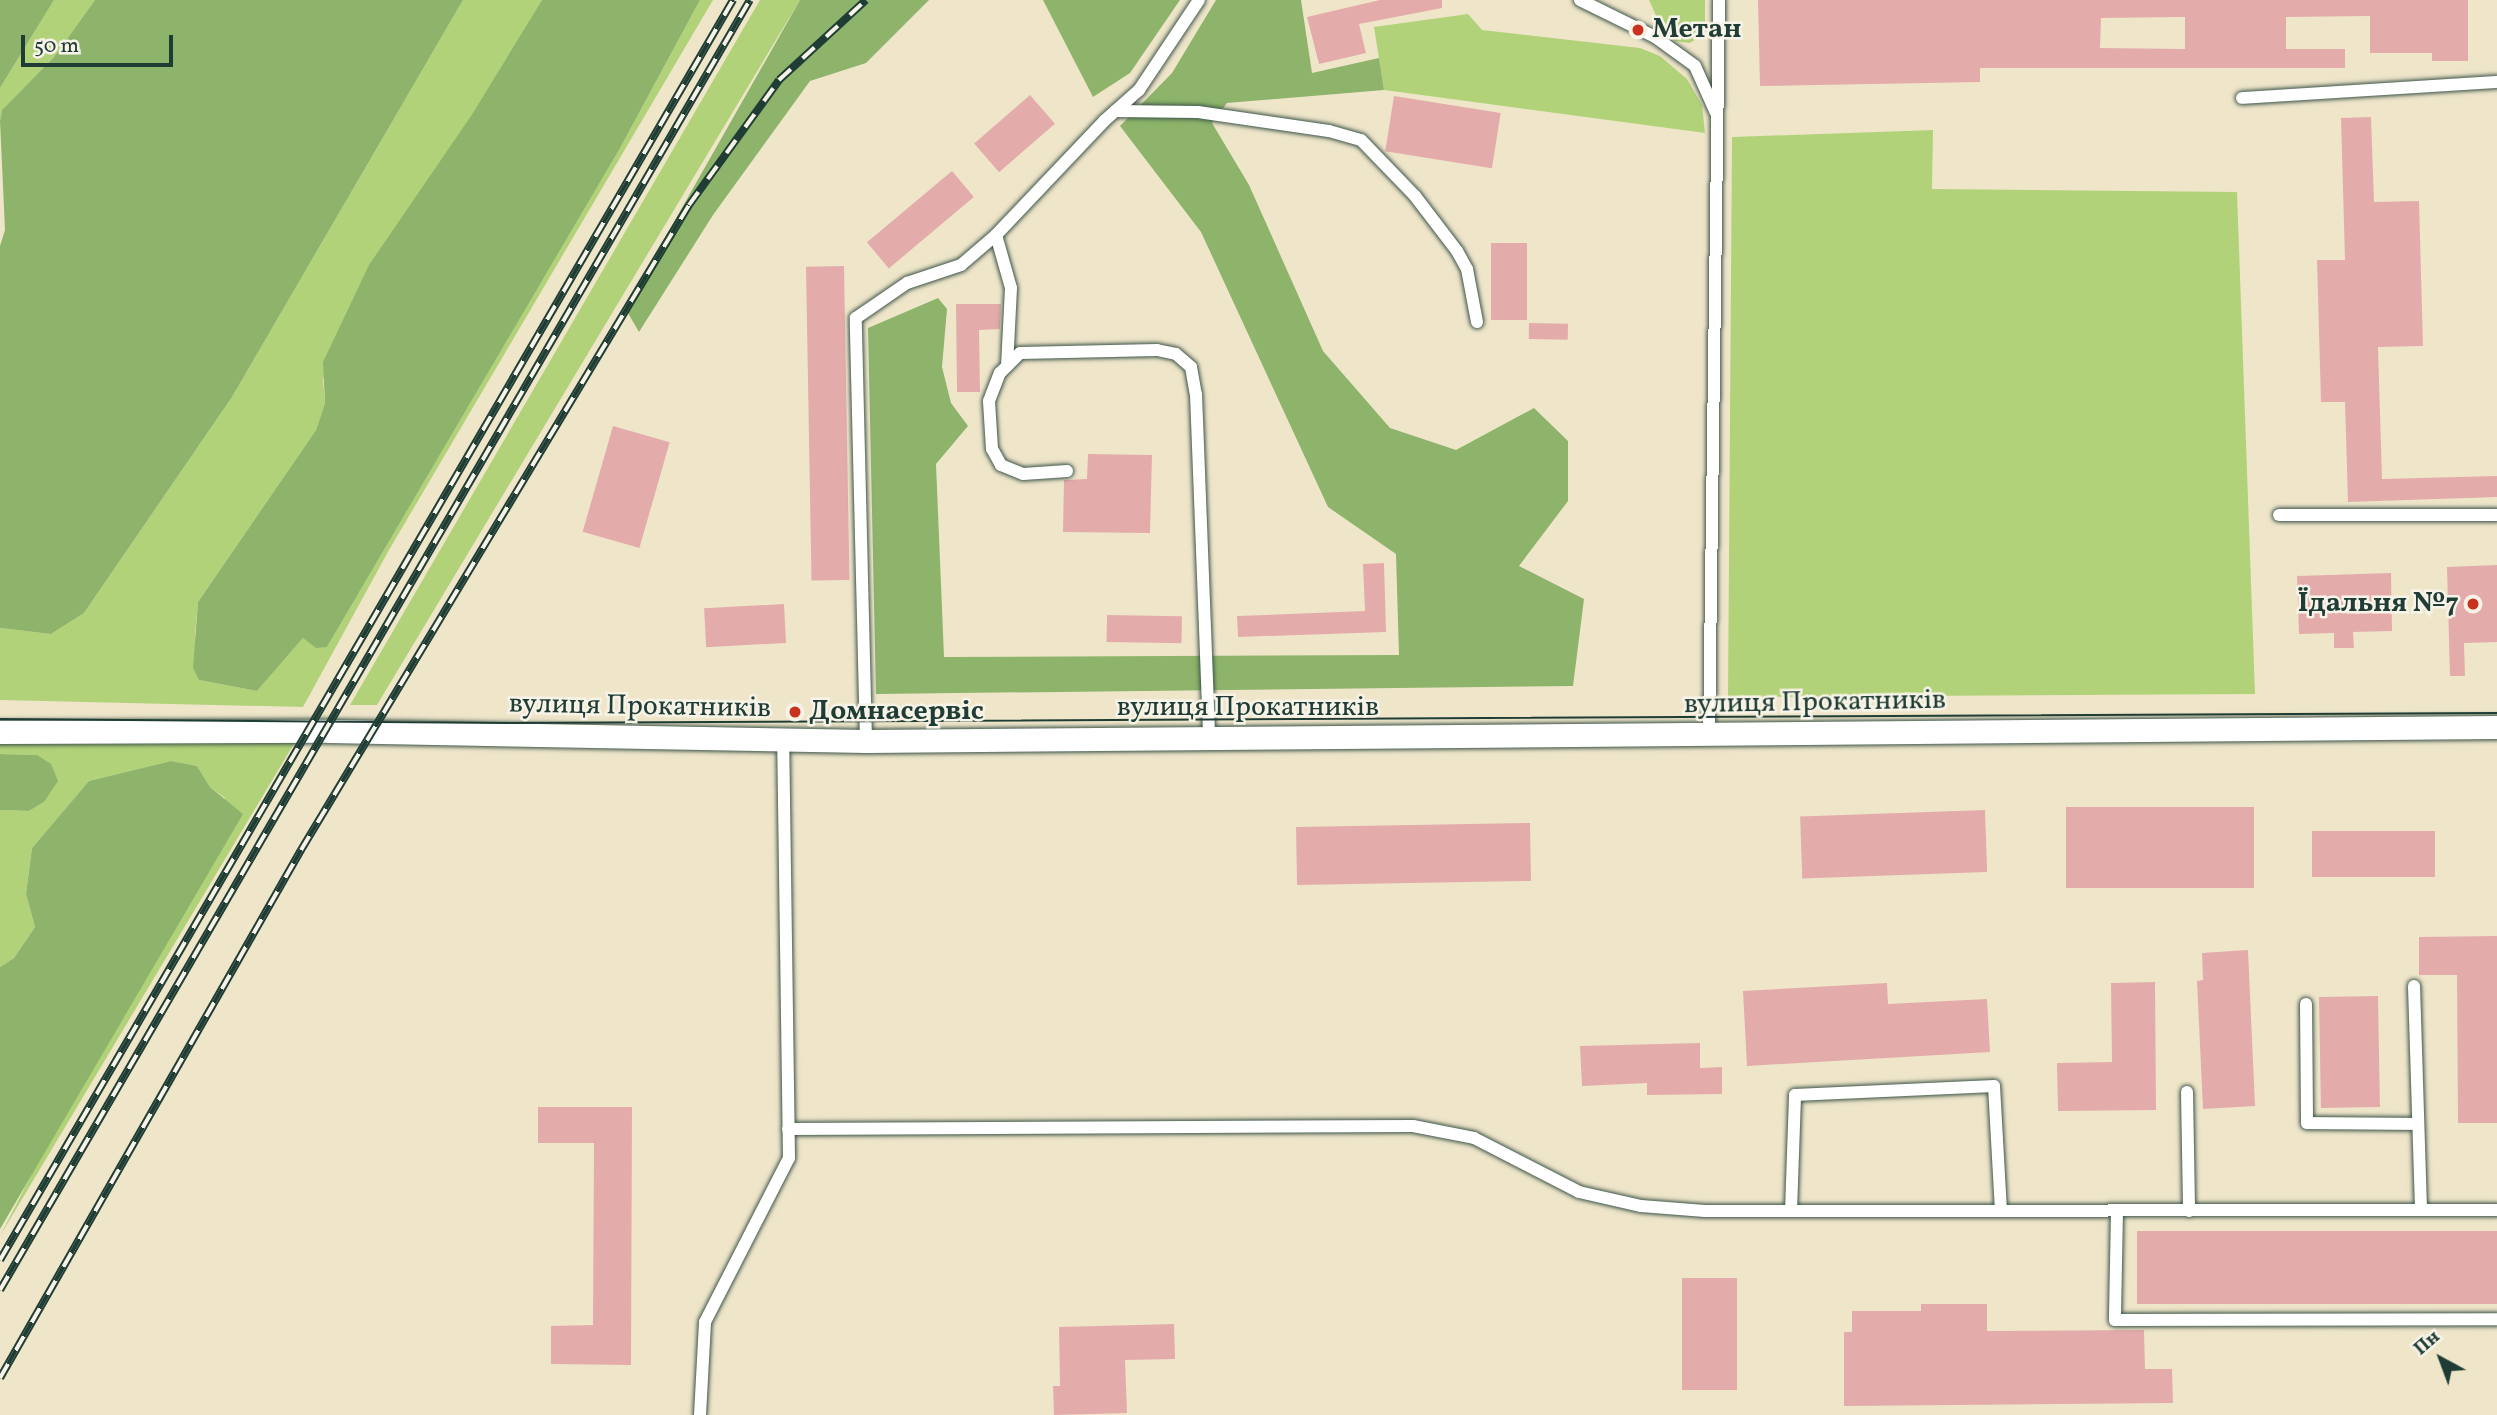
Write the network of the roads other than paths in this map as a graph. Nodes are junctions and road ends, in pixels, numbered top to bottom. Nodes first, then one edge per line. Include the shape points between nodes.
1 (1199, 0) edge
2 (1580, 0) edge
3 (1719, 0) edge
4 (2497, 82) edge
5 (2242, 98) dead end
6 (1115, 111) junction
7 (1717, 117) junction
8 (996, 235) junction
9 (1477, 322) dead end
10 (1007, 366) junction
11 (1067, 471) dead end
12 (2279, 514) dead end
13 (2497, 515) edge
14 (2497, 727) edge
15 (0, 732) edge
16 (1709, 734) junction
17 (1209, 738) junction
18 (783, 740) junction
19 (866, 741) junction
20 (2414, 986) dead end
21 (2306, 1004) dead end
22 (2186, 1092) dead end
23 (2418, 1124) junction
24 (788, 1129) junction
25 (2189, 1210) junction
26 (2421, 1210) junction
27 (2497, 1210) edge
28 (1791, 1211) junction
29 (2001, 1211) junction
30 (2117, 1211) junction
31 (2497, 1319) edge
32 (700, 1415) edge

1 - 6 lane via 1155,71
2 - 7 lane via 1655,37 1695,66
3 - 7 lane
4 - 5 lane
6 - 8 lane
6 - 9 lane via 1198,112 1361,140 1415,196 1457,251 1466,268
7 - 16 lane
8 - 10 lane via 1011,288
8 - 19 lane via 961,265 907,283 856,318
10 - 11 lane via 989,401 988,430 1001,466 1023,474
10 - 17 lane via 1020,353 1157,349 1177,354 1191,367 1196,394
12 - 13 lane
14 - 16 street, вулиця Прокатників
15 - 18 street, вулиця Прокатників via 329,731
16 - 17 street, вулиця Прокатників
17 - 19 street, вулиця Прокатників
18 - 19 street, вулиця Прокатників
18 - 24 lane
20 - 23 lane
21 - 23 lane via 2307,1124
22 - 25 lane
23 - 26 lane
24 - 28 lane via 1413,1126 1474,1138 1579,1192 1641,1206
24 - 32 lane via 789,1158 705,1322
25 - 26 lane
25 - 30 lane
26 - 27 lane
28 - 29 lane
28 - 29 lane via 1796,1094 1994,1086
29 - 30 lane
30 - 31 lane via 2115,1320

